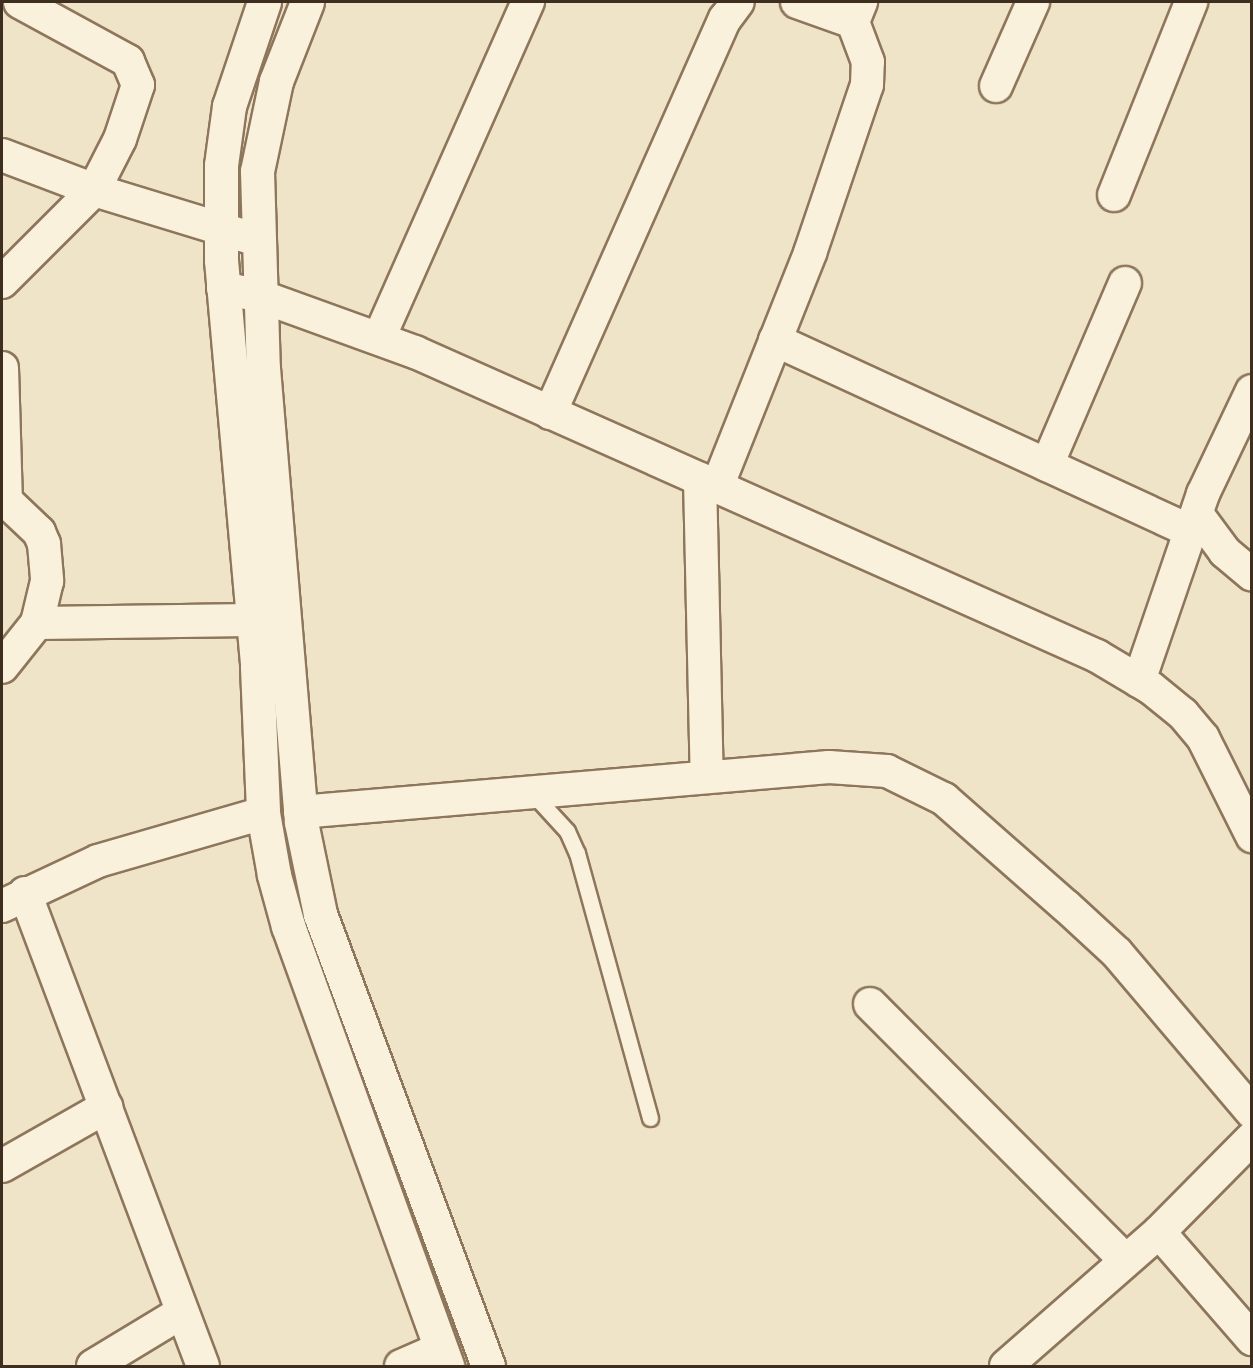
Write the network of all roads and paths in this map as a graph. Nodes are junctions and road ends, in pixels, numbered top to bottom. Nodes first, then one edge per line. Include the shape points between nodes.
1 (20, 2) edge
2 (264, 2) edge
3 (307, 2) edge
4 (528, 2) edge
5 (738, 2) edge
6 (797, 2) edge
7 (1033, 2) edge
8 (1191, 2) edge
9 (857, 12) edge
10 (996, 86) dead end
11 (2, 155) edge
12 (94, 190) junction
13 (1114, 195) dead end
14 (221, 229) junction
15 (258, 240) junction
16 (2, 282) edge
17 (1125, 283) dead end
18 (223, 288) junction
19 (260, 296) junction
20 (379, 338) junction
21 (775, 340) junction
22 (2, 368) edge
23 (1250, 396) edge
24 (550, 413) junction
25 (1047, 465) junction
26 (708, 483) junction
27 (4, 499) edge
28 (1195, 523) junction
29 (1251, 575) edge
30 (252, 620) junction
31 (38, 623) junction
32 (2, 668) edge
33 (1139, 681) junction
34 (707, 777) junction
35 (529, 790) junction
36 (300, 812) junction
37 (263, 813) junction
38 (1251, 836) edge
39 (13, 899) edge
40 (870, 1004) dead end
41 (106, 1107) junction
42 (1251, 1112) edge
43 (650, 1118) dead end
44 (1251, 1138) edge
45 (2, 1166) edge
46 (1159, 1232) junction
47 (1125, 1260) junction
48 (182, 1312) junction
49 (1251, 1339) edge
50 (443, 1358) edge
51 (93, 1366) edge
52 (203, 1366) edge
53 (401, 1366) edge
54 (488, 1366) edge
55 (1006, 1366) edge

1 - 12 street via 113,51 128,61 138,78 134,107
2 - 14 main road via 229,106 221,165
3 - 15 main road via 265,122 257,171
4 - 20 street
5 - 24 street via 725,19
6 - 9 street
7 - 10 street
8 - 13 street
9 - 21 street via 868,62 867,85
11 - 12 street
12 - 14 street
12 - 16 street
14 - 15 street
14 - 18 main road
15 - 19 main road
17 - 25 street
18 - 19 street
18 - 30 main road
19 - 20 street
19 - 36 main road
20 - 24 street
21 - 25 street
21 - 26 street
22 - 27 street
23 - 28 street
24 - 26 street
25 - 28 street
26 - 33 street via 1046,631
26 - 34 street
27 - 31 street via 29,520 44,544 47,581
28 - 29 street
28 - 33 street
30 - 31 street
30 - 37 main road
31 - 32 street
33 - 38 street via 1168,699 1203,738
34 - 35 street
34 - 42 street via 861,766 911,780 944,799 1117,953
35 - 36 street
35 - 43 lane via 552,811 577,853
36 - 54 main road via 320,915
37 - 39 street via 98,861
37 - 50 main road via 288,926
39 - 41 street
40 - 47 street
41 - 45 street
41 - 48 street
44 - 46 street
46 - 47 street
46 - 49 street
47 - 55 street
48 - 51 street
48 - 52 street
50 - 53 street

